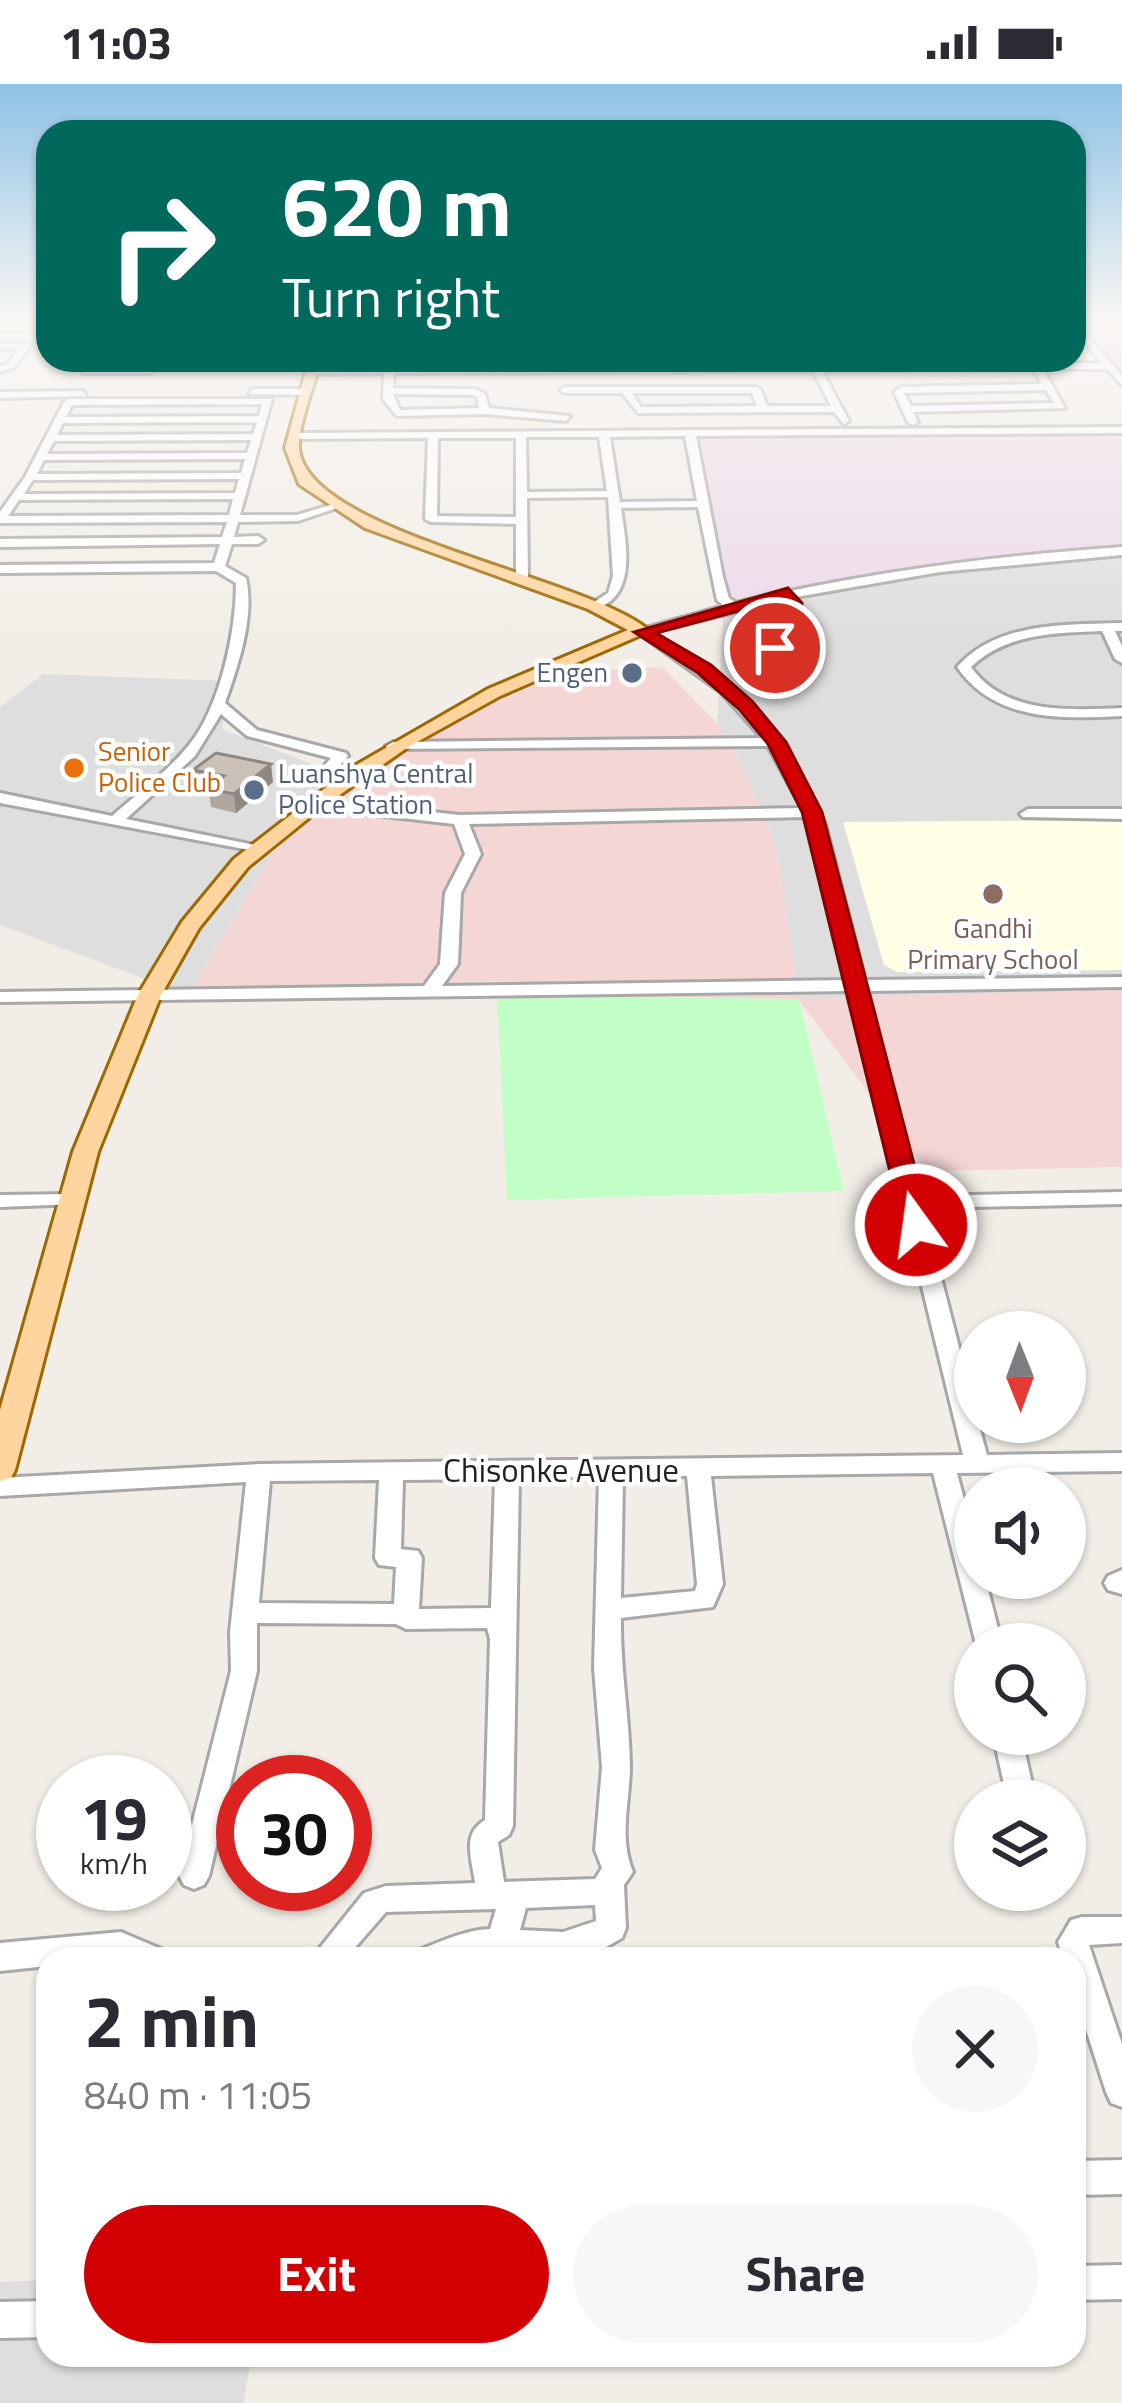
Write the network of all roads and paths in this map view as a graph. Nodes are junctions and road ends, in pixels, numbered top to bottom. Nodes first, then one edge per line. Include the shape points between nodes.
1 (56, 426) edge
2 (260, 426) edge
3 (296, 426) edge
4 (567, 426) edge
5 (846, 426) edge
6 (915, 426) edge
7 (1122, 430) edge
8 (849, 433) junction
9 (918, 433) junction
10 (521, 434) junction
11 (567, 434) junction
12 (604, 434) junction
13 (690, 434) junction
14 (294, 436) junction
15 (433, 436) junction
16 (256, 437) junction
17 (49, 438) junction
18 (251, 456) junction
19 (39, 457) junction
20 (244, 476) junction
21 (30, 477) junction
22 (521, 495) junction
23 (238, 496) junction
24 (17, 497) junction
25 (614, 499) junction
26 (701, 504) junction
27 (338, 506) junction
28 (233, 518) junction
29 (0, 520) edge
30 (522, 521) junction
31 (258, 540) dead end
32 (226, 541) junction
33 (0, 542) edge
34 (1122, 551) edge
35 (219, 567) junction
36 (0, 569) edge
37 (522, 578) junction
38 (788, 592) junction
39 (732, 606) junction
40 (596, 607) junction
41 (1114, 627) edge
42 (642, 632) junction
43 (595, 648) junction
44 (1122, 659) edge
45 (740, 661) dead end
46 (217, 703) junction
47 (1122, 712) edge
48 (777, 742) junction
49 (393, 746) junction
50 (338, 782) junction
51 (0, 798) edge
52 (311, 804) junction
53 (812, 812) junction
54 (1028, 814) dead end
55 (1122, 814) edge
56 (117, 819) junction
57 (460, 820) junction
58 (260, 850) junction
59 (1122, 982) edge
60 (858, 986) junction
61 (430, 990) junction
62 (0, 997) edge
63 (148, 998) junction
64 (1122, 1198) edge
65 (71, 1200) junction
66 (0, 1201) edge
67 (910, 1202) junction
68 (964, 1202) junction
69 (916, 1225) junction
70 (976, 1462) junction
71 (1122, 1462) edge
72 (943, 1465) junction
73 (611, 1466) junction
74 (698, 1469) junction
75 (0, 1470) edge
76 (507, 1470) junction
77 (391, 1471) junction
78 (260, 1473) junction
79 (0, 1487) edge
80 (607, 1609) junction
81 (245, 1613) junction
82 (406, 1614) junction
83 (984, 1623) edge
84 (502, 1675) junction
85 (194, 1876) dead end
86 (608, 1892) junction
87 (502, 1896) junction
88 (1122, 1930) edge
89 (501, 1944) junction
90 (336, 1947) edge
91 (466, 1947) edge
92 (526, 1947) edge
93 (552, 1947) edge
94 (1075, 1947) edge
95 (36, 1954) edge
96 (0, 1957) edge
97 (1086, 1982) edge
98 (1122, 2092) edge
99 (1122, 2177) edge
100 (1086, 2178) edge
101 (1122, 2282) edge
102 (1086, 2283) edge
103 (36, 2319) edge
104 (0, 2320) edge

1 - 17 street
2 - 16 street
3 - 14 main road
4 - 11 street
5 - 8 street
6 - 9 street
7 - 9 street
8 - 9 street
8 - 13 street
10 - 11 street
10 - 15 street
10 - 22 street
11 - 12 street
12 - 13 street
12 - 25 street
13 - 26 street
14 - 15 street
14 - 27 main road via 304,481
15 - 30 street via 431,519
16 - 17 street
16 - 18 street
17 - 19 street
18 - 19 street
18 - 20 street
19 - 21 street
20 - 21 street
20 - 23 street
21 - 24 street
22 - 25 street
22 - 30 street
23 - 24 street
23 - 28 street
24 - 29 street
25 - 26 street
25 - 40 street via 617,588
26 - 39 street via 723,600
27 - 28 street via 298,518
27 - 37 main road via 394,536
28 - 29 street
28 - 32 street
30 - 37 street
31 - 32 street
32 - 33 street
32 - 35 street
34 - 38 street
35 - 36 street
35 - 46 street via 243,590
37 - 40 main road
38 - 39 street
38 - 45 street via 793,628 775,648
39 - 42 street
40 - 42 main road
40 - 43 main road via 611,628
41 - 44 street
41 - 47 street via 1000,642 964,667 982,689 1019,705
42 - 43 main road
42 - 48 street via 704,669
43 - 49 main road via 480,696
46 - 50 street via 252,734 341,756 326,772
46 - 56 street via 198,744
48 - 49 street
48 - 53 street
49 - 50 main road
50 - 52 main road
51 - 56 street
52 - 57 street
52 - 58 main road
53 - 57 street
53 - 60 street
54 - 55 street
56 - 58 street
57 - 61 street via 473,854 453,893 449,964
58 - 63 main road via 215,894
59 - 60 street
60 - 61 street
60 - 67 street
61 - 63 street
62 - 63 street
63 - 65 main road
64 - 68 street
65 - 66 street
65 - 75 main road
67 - 68 street
67 - 69 street
68 - 69 street
69 - 70 street
70 - 71 street, Chisonke Avenue
70 - 72 street, Chisonke Avenue
72 - 74 street, Chisonke Avenue
72 - 83 street
73 - 74 street, Chisonke Avenue
73 - 76 street, Chisonke Avenue
73 - 80 street
74 - 80 street via 710,1584 704,1600
76 - 77 street, Chisonke Avenue
76 - 84 street
77 - 78 street, Chisonke Avenue
77 - 82 street via 388,1558 409,1558
78 - 79 street, Chisonke Avenue
78 - 81 street
80 - 86 street via 616,1767 609,1850 618,1872
81 - 82 street
81 - 85 street via 244,1671
82 - 84 street via 499,1618
84 - 87 street via 500,1826 484,1835
86 - 87 street
86 - 93 street via 611,1928
87 - 89 street
87 - 90 street via 374,1902
88 - 94 street via 1082,1930
89 - 91 street
89 - 92 street
95 - 96 street
97 - 98 street
99 - 100 street
101 - 102 street
103 - 104 street

